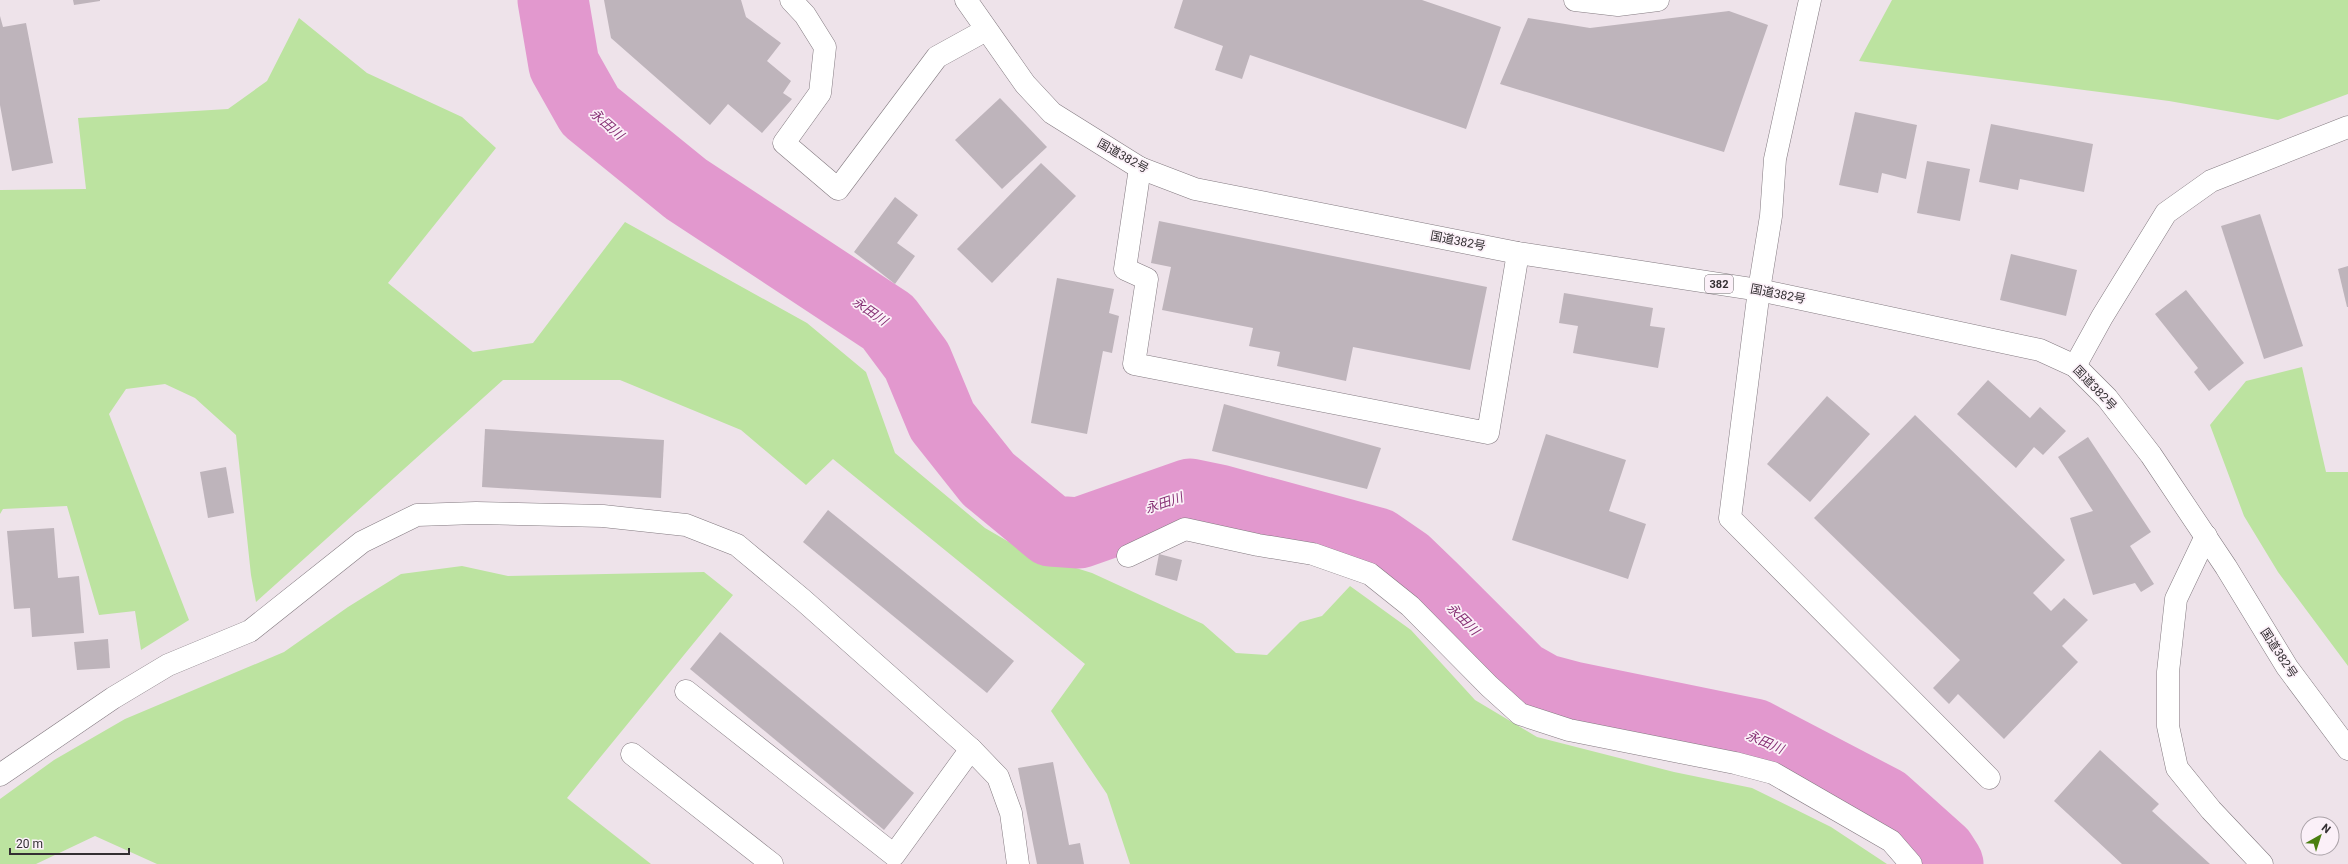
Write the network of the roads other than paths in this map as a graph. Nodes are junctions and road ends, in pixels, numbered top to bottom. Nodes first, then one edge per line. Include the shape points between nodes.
1 (791, 0) edge
2 (966, 0) edge
3 (1575, 0) edge
4 (1658, 0) edge
5 (1810, 0) edge
6 (986, 30) junction
7 (2348, 127) edge
8 (1140, 168) junction
9 (1518, 253) junction
10 (1759, 290) junction
11 (2075, 366) junction
12 (2206, 536) junction
13 (1128, 556) dead end
14 (686, 691) dead end
15 (971, 749) junction
16 (2348, 749) edge
17 (632, 754) dead end
18 (0, 775) edge
19 (1989, 778) dead end
20 (891, 859) edge
21 (772, 864) edge
22 (1018, 864) edge
23 (1910, 864) edge
24 (2262, 864) edge

1 - 6 main road via 805,15 825,47 820,93 784,143 838,189 937,57
2 - 6 main road, 国道382号 / 382
3 - 4 main road via 1618,5
5 - 10 main road via 1775,160 1771,216
6 - 8 main road, 国道382号 / 382 via 1025,84 1052,113
7 - 11 main road via 2211,181 2166,213
8 - 9 main road, 国道382号 / 382 via 1195,189
8 - 9 main road via 1124,269 1147,279 1134,364 1488,433
9 - 10 main road, 国道382号 / 382
10 - 11 main road, 国道382号 / 382 via 2040,350
10 - 19 main road via 1730,518
11 - 12 main road, 国道382号 / 382 via 2106,398 2151,455
12 - 16 main road, 国道382号 / 382 via 2287,667
12 - 24 main road via 2176,599 2168,672 2168,726 2177,768 2211,810
13 - 23 main road via 1185,529 1313,554 1370,574 1410,606 1520,714 1569,730 1773,773 1891,841
14 - 20 main road
15 - 18 main road via 737,545 686,525 603,516 476,513 417,515 362,542 250,631 168,665 113,698
15 - 20 main road
15 - 22 main road via 998,777 1011,813
17 - 21 main road

